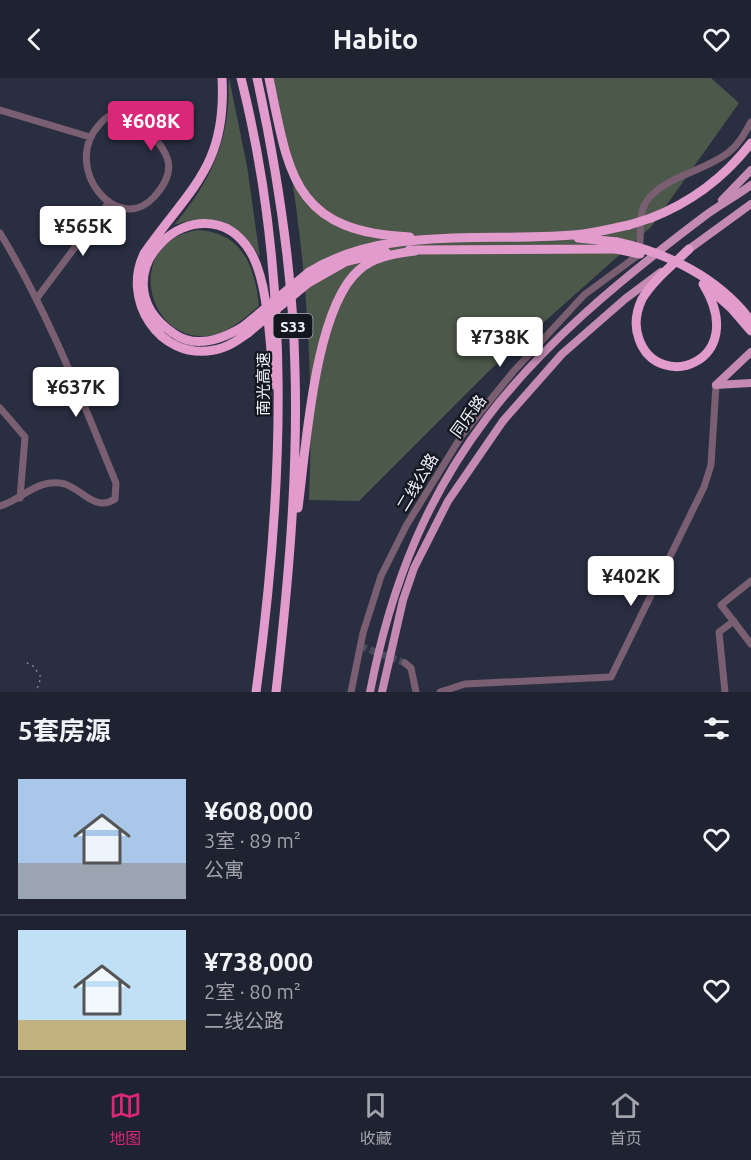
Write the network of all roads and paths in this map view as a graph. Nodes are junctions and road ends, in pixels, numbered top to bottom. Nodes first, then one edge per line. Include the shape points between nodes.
1 (222, 78) edge
2 (241, 78) edge
3 (257, 78) edge
4 (269, 78) edge
5 (0, 110) edge
6 (751, 122) edge
7 (90, 137) junction
8 (751, 143) edge
9 (751, 170) edge
10 (751, 185) edge
11 (109, 202) junction
12 (751, 204) edge
13 (707, 214) junction
14 (1, 236) edge
15 (546, 236) junction
16 (445, 239) junction
17 (617, 245) junction
18 (689, 249) junction
19 (415, 251) junction
20 (703, 284) junction
21 (37, 298) junction
22 (751, 321) edge
23 (246, 329) junction
24 (751, 332) edge
25 (751, 352) edge
26 (751, 383) edge
27 (716, 385) junction
28 (0, 408) edge
29 (278, 427) junction
30 (20, 498) junction
31 (0, 506) edge
32 (289, 576) junction
33 (751, 581) edge
34 (734, 621) junction
35 (751, 644) edge
36 (27, 663) dead end
37 (405, 663) dead end
38 (36, 692) edge
39 (256, 692) edge
40 (276, 692) edge
41 (351, 692) edge
42 (369, 692) edge
43 (382, 692) edge
44 (416, 692) edge
45 (440, 692) edge
46 (725, 692) edge

1 - 23 highway via 221,120 211,159 194,190 145,252 137,268 136,286 150,325 177,346 214,350 232,343
2 - 29 highway, 南光高速 / S33 via 258,156 271,249 278,329
3 - 32 highway, 南光高速 / S33 via 282,211 296,370
4 - 16 highway via 290,168 305,195 320,210 367,234
5 - 7 street
6 - 41 street, 二线公路 via 730,152 666,184 648,199 641,216 637,256 584,295 462,435 406,526 381,576 363,633
7 - 11 street via 86,166 98,192
7 - 11 street via 106,117 113,113 130,114 168,158 165,182 147,203 131,208
8 - 15 highway, bridge via 712,184 682,204 628,225 585,234
9 - 13 main road
10 - 13 main road, 同乐路
11 - 21 street
12 - 18 main road, 同乐路
13 - 42 main road, 同乐路 via 583,312 520,375 476,430 440,487 408,555
14 - 21 street
15 - 16 highway
15 - 17 highway
16 - 23 highway, bridge via 359,249 333,259 309,272
17 - 19 highway
17 - 20 highway, bridge via 660,260
17 - 22 highway, bridge via 650,251 686,267 723,291
18 - 20 highway via 648,289 636,322 640,344 668,366 702,361 721,336 721,319
18 - 43 main road, 同乐路 via 562,354 503,421 448,501 414,568 394,633
19 - 23 highway, bridge via 386,251 332,268
19 - 32 highway via 389,255 365,265 349,282 333,310 315,385
20 - 24 highway
21 - 30 street via 73,377 117,493 115,499 95,503 73,488 51,483 36,485
23 - 29 highway via 202,342 172,333 153,313 144,290 145,267 156,246 175,230 209,225 231,233 250,251 264,297
25 - 27 main road
26 - 27 main road
27 - 45 street via 711,465 704,487 611,677 465,684
28 - 30 street via 24,437
29 - 39 highway, 南光高速 / S33 via 275,528
30 - 31 street
32 - 40 highway, 南光高速 / S33
33 - 34 street via 721,605
34 - 35 street
34 - 46 street via 719,632
36 - 38 path via 41,677
37 - 44 street via 411,668

